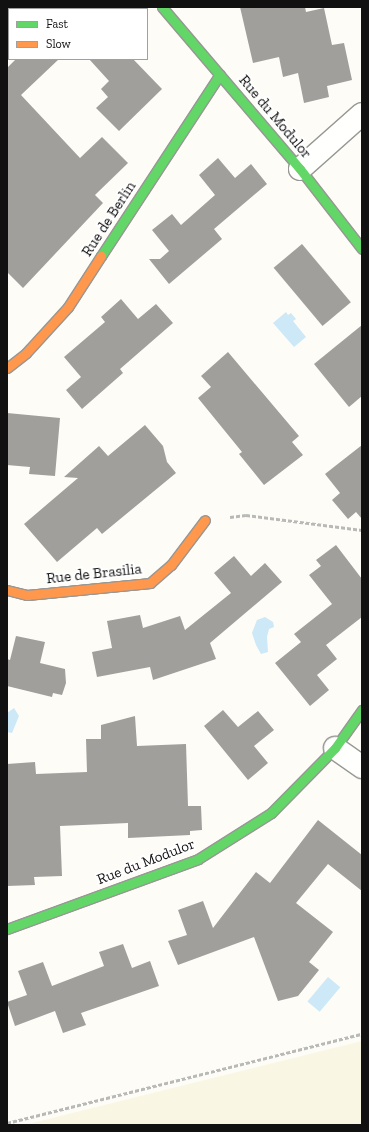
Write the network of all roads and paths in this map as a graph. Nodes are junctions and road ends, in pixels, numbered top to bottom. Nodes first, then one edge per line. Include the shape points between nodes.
1 (162, 7) edge
2 (220, 74) junction
3 (362, 114) edge
4 (300, 169) junction
5 (362, 249) edge
6 (7, 368) edge
7 (205, 520) joint
8 (362, 530) edge
9 (7, 590) edge
10 (362, 710) edge
11 (336, 748) junction
12 (362, 767) edge
13 (7, 929) edge
14 (362, 1034) edge
15 (7, 1123) edge

1 - 2 street, Rue du Modulor
2 - 4 street, Rue du Modulor
2 - 6 street, Rue de Berlin via 68,307 26,353
3 - 4 street
4 - 5 street, Rue du Modulor
7 - 8 path via 246,514
7 - 9 street, Rue de Brasilia via 171,565 150,582 27,595
10 - 11 street, Rue du Modulor
11 - 12 street
11 - 13 street, Rue du Modulor via 272,813 198,859
14 - 15 path

